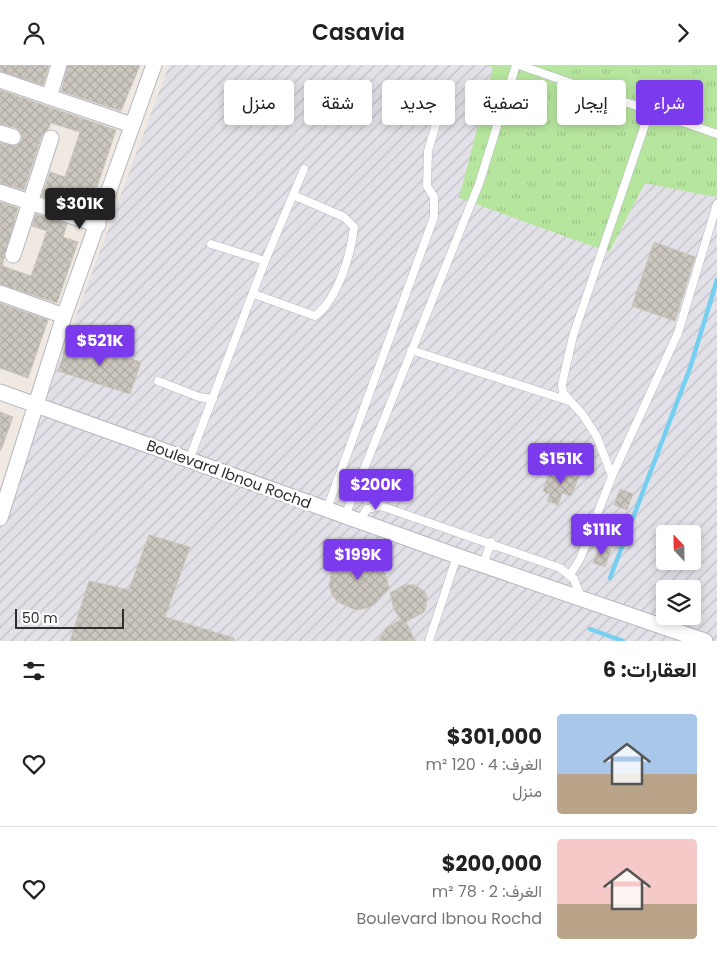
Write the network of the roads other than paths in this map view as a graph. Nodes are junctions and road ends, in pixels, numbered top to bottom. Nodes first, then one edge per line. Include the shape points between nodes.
1 (59, 65) edge
2 (154, 65) edge
3 (518, 65) edge
4 (0, 80) edge
5 (49, 97) junction
6 (636, 105) edge
7 (132, 125) junction
8 (436, 125) edge
9 (645, 125) edge
10 (692, 125) edge
11 (717, 134) edge
12 (51, 138) dead end
13 (304, 169) dead end
14 (0, 192) edge
15 (293, 195) junction
16 (30, 203) junction
17 (717, 204) edge
18 (98, 225) junction
19 (211, 244) dead end
20 (13, 255) dead end
21 (265, 261) junction
22 (0, 293) edge
23 (254, 294) junction
24 (64, 316) junction
25 (411, 350) junction
26 (158, 381) dead end
27 (0, 392) edge
28 (213, 399) junction
29 (569, 401) junction
30 (37, 405) junction
31 (189, 460) junction
32 (612, 476) junction
33 (327, 509) junction
34 (0, 518) edge
35 (352, 518) junction
36 (491, 543) junction
37 (457, 556) junction
38 (483, 565) junction
39 (570, 575) junction
40 (580, 598) junction
41 (429, 641) edge
42 (705, 641) edge

1 - 5 street
2 - 7 street
3 - 6 lane
3 - 25 lane via 478,184
4 - 5 street
5 - 7 street
7 - 18 street
8 - 33 lane via 428,151 427,186 434,197 434,217
9 - 29 lane via 573,336 562,383 563,393
10 - 11 lane
12 - 16 street
13 - 15 lane
14 - 16 street
15 - 21 lane
15 - 23 lane via 344,217 354,227 334,295 316,316
16 - 18 street
16 - 20 street
17 - 32 lane via 678,333
18 - 24 street
19 - 21 lane
21 - 23 lane
22 - 24 street
23 - 28 lane
24 - 30 street
25 - 29 lane
25 - 35 lane
26 - 28 lane
27 - 30 street, Boulevard Ibnou Rochd
28 - 31 lane
29 - 32 lane via 598,437
30 - 31 street, Boulevard Ibnou Rochd
30 - 34 street
31 - 33 street, Boulevard Ibnou Rochd
32 - 39 lane via 580,559
33 - 35 street, Boulevard Ibnou Rochd
35 - 36 lane via 367,509 381,506
35 - 37 street, Boulevard Ibnou Rochd
36 - 38 lane
36 - 39 lane via 560,567
37 - 38 street, Boulevard Ibnou Rochd
37 - 41 lane
38 - 40 street, Boulevard Ibnou Rochd
39 - 40 lane
40 - 42 street, Boulevard Ibnou Rochd

